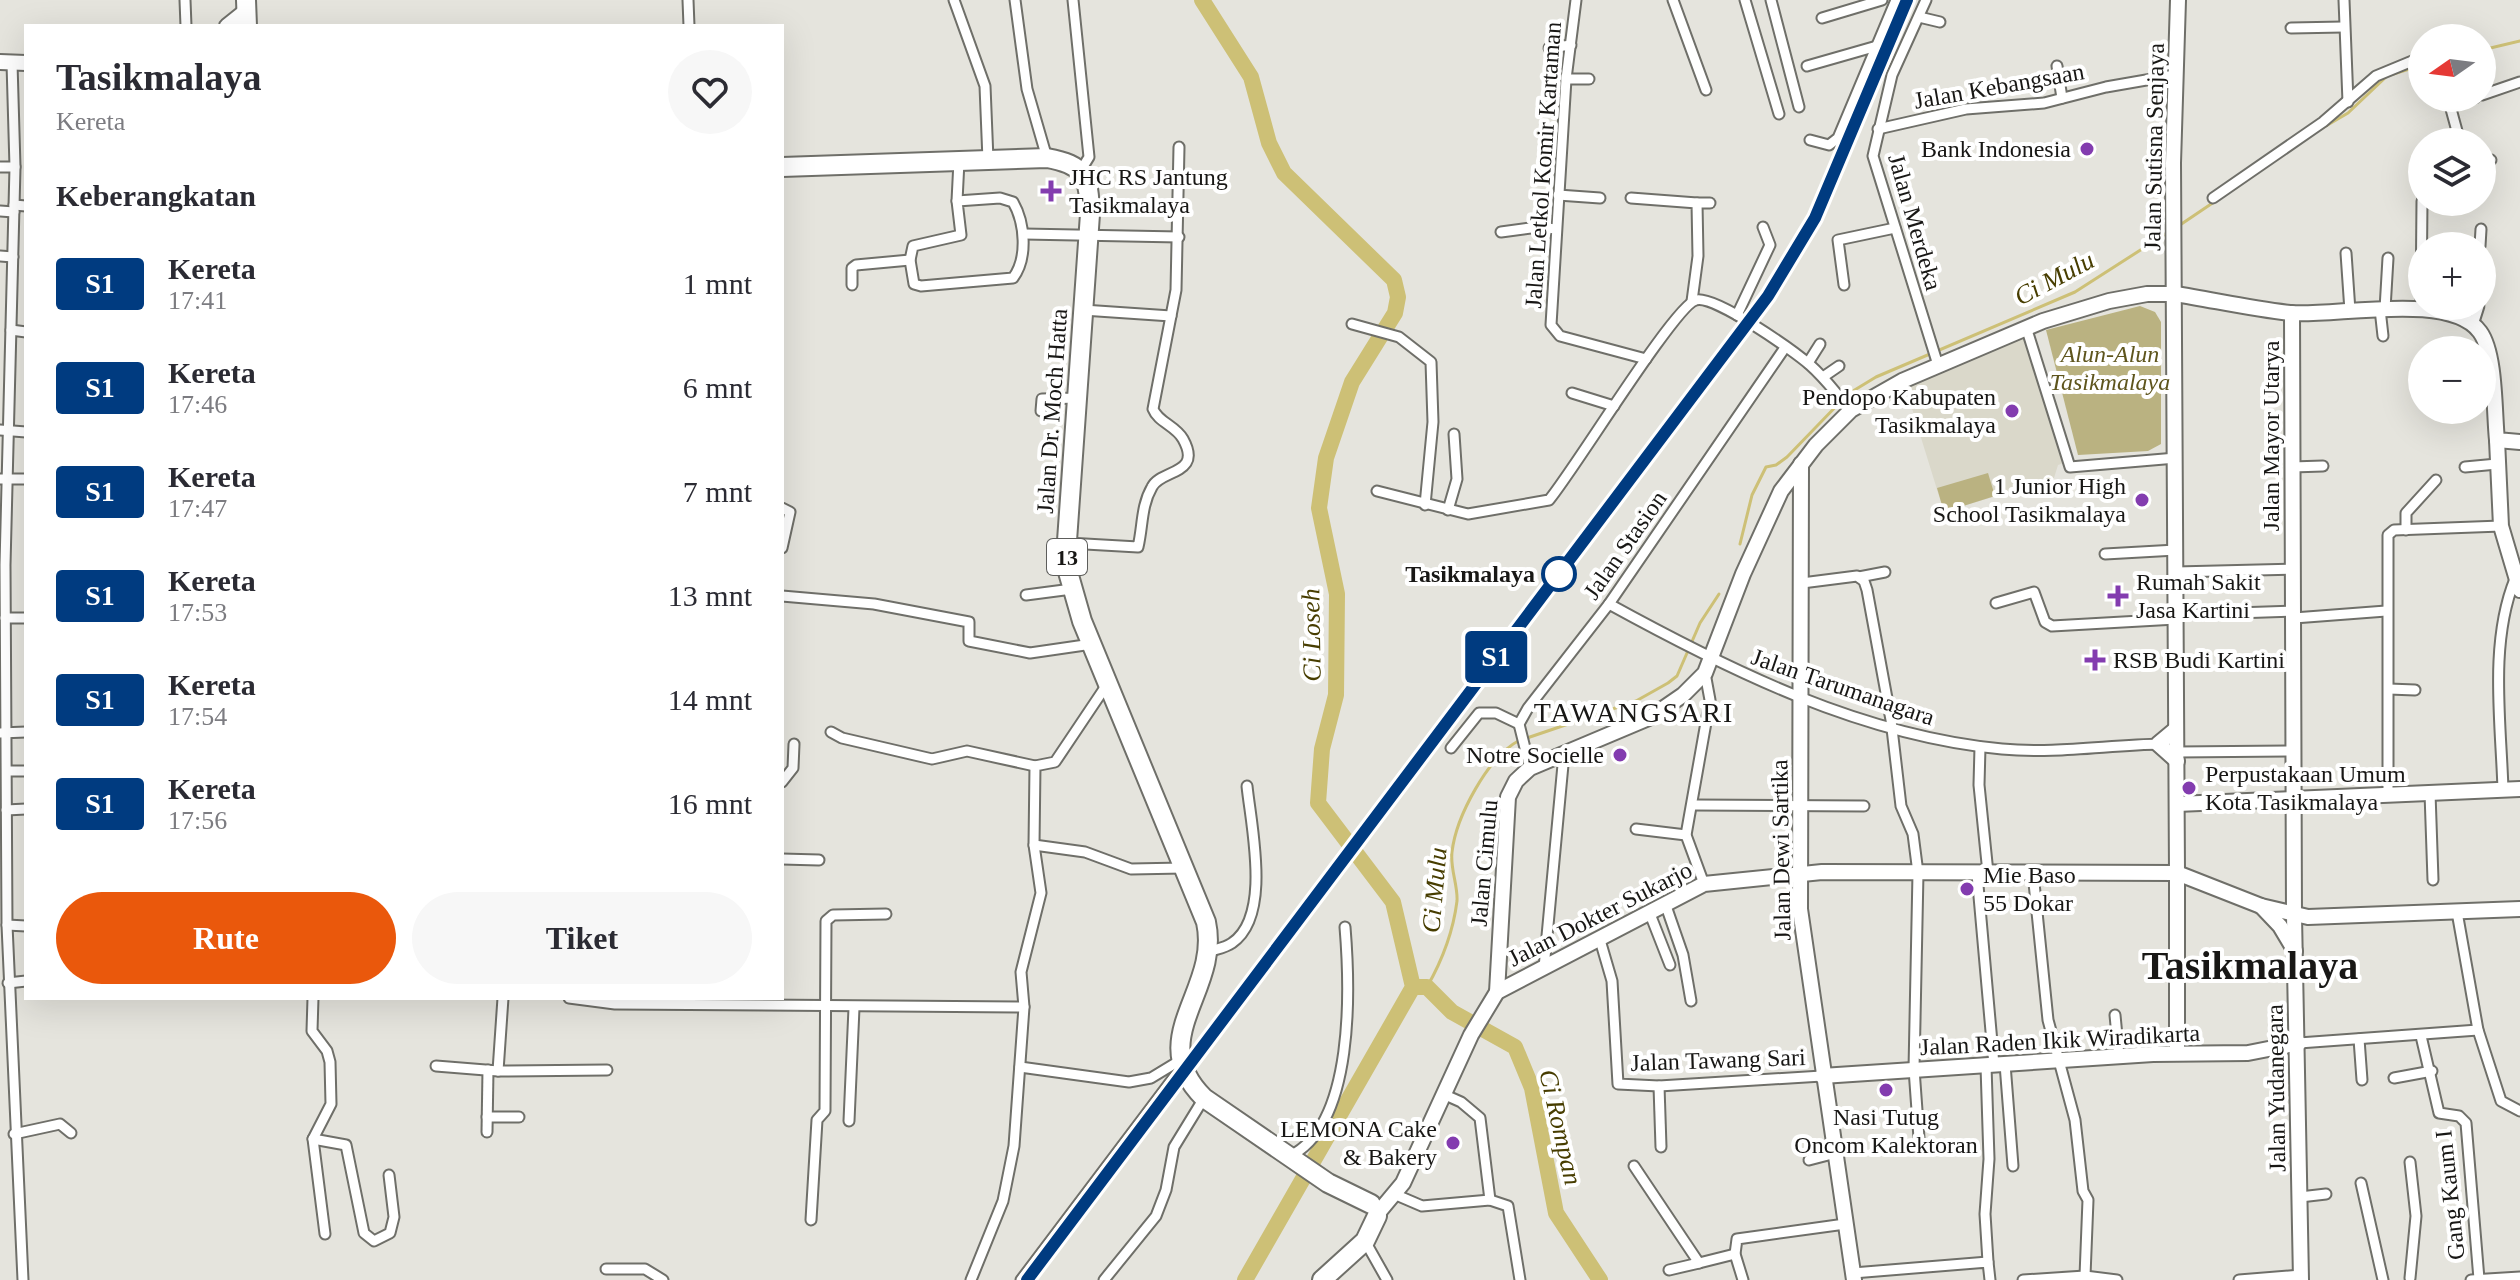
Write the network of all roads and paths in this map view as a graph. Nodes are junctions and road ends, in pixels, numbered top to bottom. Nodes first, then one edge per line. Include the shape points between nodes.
1 (185, 0) edge
2 (688, 0) edge
3 (954, 0) edge
4 (1015, 0) edge
5 (1073, 0) edge
6 (1576, 0) edge
7 (1673, 0) edge
8 (1745, 0) edge
9 (1771, 0) edge
10 (1882, 0) edge
11 (1896, 0) edge
12 (1926, 0) edge
13 (2178, 0) edge
14 (2344, 0) edge
15 (247, 12) edge
16 (1919, 17) junction
17 (1822, 18) dead end
18 (1940, 22) dead end
19 (186, 24) edge
20 (230, 24) edge
21 (689, 24) edge
22 (2343, 27) junction
23 (2291, 28) dead end
24 (1571, 45) junction
25 (1877, 46) junction
26 (1549, 48) dead end
27 (2408, 62) edge
28 (13, 63) edge
29 (1807, 66) dead end
30 (2057, 66) dead end
31 (2175, 75) junction
32 (1566, 79) junction
33 (1589, 79) dead end
34 (2520, 82) edge
35 (2348, 84) junction
36 (2362, 88) junction
37 (1706, 90) dead end
38 (2496, 90) edge
39 (2062, 98) junction
40 (2348, 102) junction
41 (1799, 107) dead end
42 (1779, 114) dead end
43 (1878, 129) junction
44 (1810, 140) dead end
45 (1179, 147) dead end
46 (1047, 158) junction
47 (988, 160) junction
48 (959, 161) junction
49 (0, 167) edge
50 (15, 167) junction
51 (784, 167) edge
52 (1081, 170) junction
53 (1558, 195) junction
54 (1600, 198) dead end
55 (1631, 198) dead end
56 (2213, 198) dead end
57 (957, 201) junction
58 (1697, 203) junction
59 (1710, 203) dead end
60 (24, 206) edge
61 (14, 208) junction
62 (0, 211) edge
63 (1763, 227) dead end
64 (1895, 228) junction
65 (1556, 229) junction
66 (2481, 229) dead end
67 (1501, 232) dead end
68 (2481, 232) edge
69 (1024, 234) junction
70 (1088, 237) junction
71 (1179, 237) junction
72 (2346, 253) dead end
73 (0, 256) edge
74 (13, 257) junction
75 (2388, 258) dead end
76 (910, 260) junction
77 (852, 285) dead end
78 (1844, 285) dead end
79 (2175, 294) junction
80 (1692, 301) junction
81 (2383, 309) junction
82 (2408, 309) edge
83 (1083, 310) junction
84 (2350, 311) junction
85 (2292, 313) junction
86 (1737, 315) junction
87 (1171, 316) junction
88 (2457, 320) edge
89 (2475, 320) edge
90 (1352, 324) dead end
91 (2473, 325) junction
92 (2026, 327) junction
93 (11, 330) junction
94 (24, 332) edge
95 (2383, 336) dead end
96 (1820, 344) dead end
97 (1784, 349) junction
98 (1646, 359) junction
99 (1936, 362) junction
100 (1808, 363) junction
101 (1839, 366) dead end
102 (1823, 377) junction
103 (5, 388) edge
104 (1572, 393) dead end
105 (1077, 398) junction
106 (1845, 403) junction
107 (1614, 406) junction
108 (1041, 411) dead end
109 (4, 430) edge
110 (24, 432) edge
111 (1454, 434) dead end
112 (2497, 440) junction
113 (2520, 442) edge
114 (2176, 458) junction
115 (1801, 464) junction
116 (2497, 464) junction
117 (2323, 466) dead end
118 (2292, 467) junction
119 (2465, 467) dead end
120 (4, 479) edge
121 (2436, 480) dead end
122 (1377, 491) dead end
123 (1425, 505) junction
124 (784, 510) edge
125 (1448, 510) junction
126 (2501, 526) junction
127 (3, 530) edge
128 (2406, 530) junction
129 (784, 540) edge
130 (1068, 543) junction
131 (2176, 550) junction
132 (2105, 554) dead end
133 (2293, 569) junction
134 (1885, 572) dead end
135 (2176, 572) junction
136 (2517, 575) edge
137 (1859, 577) junction
138 (1802, 583) junction
139 (1072, 589) junction
140 (1026, 595) dead end
141 (784, 596) edge
142 (1996, 603) dead end
143 (1609, 604) junction
144 (2386, 611) junction
145 (2294, 614) junction
146 (2176, 617) junction
147 (5, 618) junction
148 (24, 618) edge
149 (1092, 644) junction
150 (3, 664) edge
151 (1708, 666) junction
152 (1108, 683) junction
153 (3, 688) edge
154 (2389, 689) junction
155 (2415, 690) dead end
156 (1801, 696) junction
157 (1892, 727) junction
158 (2176, 729) junction
159 (24, 732) edge
160 (831, 732) dead end
161 (3, 733) edge
162 (1522, 734) junction
163 (794, 744) dead end
164 (2158, 744) junction
165 (1980, 747) junction
166 (1451, 748) dead end
167 (2294, 751) junction
168 (2177, 753) junction
169 (1564, 754) junction
170 (1035, 766) junction
171 (1530, 768) junction
172 (8, 771) junction
173 (24, 771) edge
174 (784, 779) edge
175 (1247, 786) dead end
176 (2520, 789) edge
177 (2503, 790) junction
178 (2430, 793) junction
179 (2388, 794) junction
180 (2295, 799) junction
181 (2177, 804) junction
182 (1694, 805) junction
183 (4, 806) edge
184 (1864, 806) dead end
185 (1803, 807) junction
186 (24, 809) edge
187 (3, 828) edge
188 (1636, 829) dead end
189 (1686, 835) junction
190 (1034, 845) junction
191 (784, 859) edge
192 (819, 860) dead end
193 (1185, 868) junction
194 (1799, 873) junction
195 (1918, 873) junction
196 (2033, 873) junction
197 (2177, 873) junction
198 (1983, 874) junction
199 (3, 877) edge
200 (2433, 880) dead end
201 (1704, 884) junction
202 (1666, 906) junction
203 (2261, 906) junction
204 (2520, 909) edge
205 (2457, 912) junction
206 (886, 914) dead end
207 (1650, 914) junction
208 (2294, 916) junction
209 (7, 925) junction
210 (24, 926) edge
211 (1345, 927) dead end
212 (1600, 940) junction
213 (2295, 951) junction
214 (1208, 952) junction
215 (1670, 965) dead end
216 (1544, 968) junction
217 (4, 970) edge
218 (24, 981) edge
219 (8, 983) junction
220 (1497, 992) junction
221 (313, 1000) edge
222 (503, 1000) edge
223 (597, 1001) edge
224 (1691, 1001) dead end
225 (746, 1002) edge
226 (823, 1007) junction
227 (1024, 1007) junction
228 (854, 1008) junction
229 (2115, 1015) dead end
230 (2478, 1030) junction
231 (2421, 1036) junction
232 (2359, 1039) junction
233 (2299, 1043) junction
234 (2177, 1053) junction
235 (2119, 1057) junction
236 (2056, 1059) junction
237 (1180, 1065) junction
238 (1995, 1065) junction
239 (436, 1066) dead end
240 (1020, 1067) junction
241 (1914, 1069) junction
242 (607, 1070) dead end
243 (493, 1071) junction
244 (2432, 1071) junction
245 (1822, 1076) junction
246 (2394, 1078) dead end
247 (2362, 1080) dead end
248 (1659, 1086) junction
249 (1443, 1094) junction
250 (1204, 1098) junction
251 (2520, 1111) edge
252 (487, 1117) junction
253 (519, 1117) dead end
254 (849, 1121) dead end
255 (487, 1132) dead end
256 (71, 1133) dead end
257 (14, 1134) junction
258 (1919, 1138) dead end
259 (313, 1139) junction
260 (1661, 1147) dead end
261 (1836, 1153) junction
262 (1292, 1157) junction
263 (1809, 1160) dead end
264 (2410, 1162) dead end
265 (1634, 1166) dead end
266 (2013, 1166) dead end
267 (389, 1175) dead end
268 (2361, 1183) dead end
269 (1398, 1188) junction
270 (2326, 1194) dead end
271 (2300, 1197) junction
272 (1490, 1200) junction
273 (1371, 1212) junction
274 (811, 1220) dead end
275 (1845, 1224) junction
276 (325, 1234) dead end
277 (1365, 1241) junction
278 (1735, 1254) junction
279 (1988, 1262) junction
280 (1699, 1263) junction
281 (606, 1269) dead end
282 (1669, 1270) dead end
283 (2085, 1276) junction
284 (1853, 1277) edge
285 (2520, 1277) edge
286 (2301, 1278) edge
287 (2412, 1279) edge
288 (2475, 1279) edge
289 (23, 1280) edge
290 (663, 1280) edge
291 (971, 1280) edge
292 (1021, 1280) edge
293 (1104, 1280) edge
294 (1322, 1280) edge
295 (1387, 1280) edge
296 (1520, 1280) edge
297 (1743, 1280) edge
298 (1990, 1280) edge
299 (2023, 1280) edge
300 (2050, 1280) edge
301 (2117, 1280) edge
302 (2239, 1280) edge
303 (2383, 1280) edge
304 (2399, 1280) edge

1 - 19 street
2 - 21 street
3 - 47 street via 985,86
4 - 46 street via 1027,89
5 - 52 street via 1089,157
6 - 24 street, Jalan Letkol Komir Kartaman
7 - 37 street
8 - 42 street
9 - 41 street
10 - 17 street
11 - 25 street
12 - 16 street, Jalan Merdeka
13 - 31 main road, Jalan Sutisna Senjaya
14 - 22 street
15 - 20 main road
16 - 18 street
16 - 43 street, Jalan Merdeka via 1892,75
22 - 23 street
22 - 35 street
24 - 26 street
24 - 32 street, Jalan Letkol Komir Kartaman
25 - 29 street
25 - 44 street via 1836,141
27 - 36 street
28 - 50 street
30 - 39 street
31 - 39 street, Jalan Kebangsaan
31 - 79 main road, Jalan Sutisna Senjaya
32 - 33 street
32 - 53 street, Jalan Letkol Komir Kartaman
34 - 38 street
35 - 36 street
35 - 40 street
36 - 40 street
39 - 43 street, Jalan Kebangsaan via 1966,109
40 - 56 street
43 - 64 street, Jalan Merdeka via 1873,160
45 - 71 street
46 - 47 highway
46 - 52 highway
47 - 48 highway
48 - 51 highway
48 - 57 street
49 - 50 street
50 - 61 street
52 - 70 highway, Jalan Dr. Moch Hatta / 13 via 1089,200
53 - 54 street
53 - 65 street, Jalan Letkol Komir Kartaman
55 - 58 street
57 - 69 street via 1008,199 1017,209
57 - 76 street via 961,235 913,246
58 - 59 street
58 - 80 street
60 - 61 street
61 - 62 street
61 - 74 street
63 - 86 street via 1770,245
64 - 78 street via 1838,240
64 - 99 street, Jalan Merdeka
65 - 67 street
65 - 98 street, Jalan Letkol Komir Kartaman via 1554,332
66 - 68 street
69 - 70 street
69 - 76 street via 1020,267 1007,281 916,286
70 - 71 street
70 - 83 highway, Jalan Dr. Moch Hatta / 13
71 - 87 street
72 - 84 street
73 - 74 street
74 - 93 street
75 - 81 street
76 - 77 street via 856,265
79 - 85 main road
79 - 92 main road via 2109,301
79 - 114 main road, Jalan Sutisna Senjaya
80 - 86 street via 1712,301
80 - 98 street
81 - 82 main road
81 - 84 main road
81 - 95 street
83 - 87 street
83 - 105 highway, Jalan Dr. Moch Hatta / 13
84 - 85 main road
85 - 118 main road, Jalan Mayor Utarya
86 - 97 street
87 - 130 street via 1153,412 1182,436 1183,468 1156,480 1151,488 1140,519 1138,547
88 - 91 main road
89 - 91 street
90 - 123 street via 1399,337 1427,356 1433,371
91 - 112 main road via 2488,350
92 - 99 main road
92 - 114 street via 2070,467
93 - 94 street
93 - 103 street
96 - 100 street
97 - 100 street
97 - 143 street, Jalan Stasion
98 - 107 street
99 - 106 main road
100 - 102 street
101 - 102 street
102 - 106 street
103 - 109 street
104 - 107 street
105 - 108 street via 1042,399
105 - 130 highway, Jalan Dr. Moch Hatta / 13
106 - 115 main road
107 - 125 street via 1549,500 1476,513
109 - 110 street
109 - 120 street
111 - 125 street via 1457,479
112 - 113 main road
112 - 116 main road
114 - 131 main road, Jalan Sutisna Senjaya
115 - 138 main road, Jalan Dewi Sartika
115 - 151 main road via 1759,536
116 - 119 street
116 - 126 main road
117 - 118 street
118 - 133 main road, Jalan Mayor Utarya
120 - 127 street
121 - 128 street via 2406,513
122 - 123 street
123 - 125 street
124 - 129 street via 790,514
126 - 128 street
126 - 136 main road
127 - 147 street
128 - 144 street via 2391,531 2387,538
130 - 139 highway, Jalan Dr. Moch Hatta / 13
131 - 132 street
131 - 135 main road, Jalan Sutisna Senjaya
133 - 135 street
133 - 145 main road, Jalan Mayor Utarya
134 - 137 street
135 - 146 main road, Jalan Sutisna Senjaya
136 - 177 street via 2505,608 2500,664
137 - 138 street
137 - 157 street via 1867,590
138 - 156 main road, Jalan Dewi Sartika
139 - 140 street
139 - 149 highway, Jalan Dr. Moch Hatta / 13
141 - 149 street via 874,604 969,622 969,641 1025,653
142 - 146 street via 2034,592 2045,622 2052,626
143 - 151 street, Jalan Tarumanagara via 1692,649
143 - 162 street, Jalan Stasion
144 - 145 street
144 - 154 street
145 - 146 street
145 - 167 main road, Jalan Mayor Utarya
146 - 158 main road, Jalan Sutisna Senjaya
147 - 148 street
147 - 150 street
149 - 152 highway, Jalan Dr. Moch Hatta / 13
150 - 153 street
151 - 156 street, Jalan Tarumanagara
151 - 169 main road via 1683,695 1651,717
151 - 182 street via 1710,700
152 - 170 street via 1055,762
152 - 193 highway, Jalan Dr. Moch Hatta / 13
153 - 161 street
154 - 155 street
154 - 179 street
156 - 157 street, Jalan Tarumanagara
156 - 185 main road, Jalan Dewi Sartika
157 - 165 street, Jalan Tarumanagara
157 - 195 street via 1901,806 1913,834
158 - 164 main road
158 - 168 main road, Jalan Sutisna Senjaya
159 - 161 street
160 - 170 street via 932,759 967,751
161 - 172 street
162 - 166 street via 1496,713 1479,713
162 - 171 street
163 - 174 street via 793,768
164 - 165 street, Jalan Tarumanagara via 2024,751
164 - 168 main road
165 - 198 street
167 - 168 street
167 - 180 main road, Jalan Mayor Utarya
168 - 181 main road, Jalan Sutisna Senjaya
169 - 171 main road
169 - 216 street
170 - 190 street
171 - 220 main road, Jalan Cimulu via 1508,797
172 - 173 street
172 - 183 street
175 - 214 street via 1254,907 1234,942
176 - 177 main road
177 - 178 main road
178 - 179 main road
178 - 200 street
179 - 180 main road
180 - 181 main road
180 - 208 main road, Jalan Yudanegara
181 - 197 main road, Jalan Sutisna Senjaya
182 - 185 street
182 - 189 street
183 - 186 street
183 - 187 street
184 - 185 street
185 - 194 main road, Jalan Dewi Sartika
187 - 199 street
188 - 189 street
189 - 201 street
190 - 193 street via 1085,852 1131,869
190 - 227 street via 1041,893 1021,972
191 - 192 street
193 - 214 highway, Jalan Dr. Moch Hatta / 13 via 1206,922
194 - 195 main road, Jalan Dokter Sukarjo
194 - 201 main road, Jalan Dokter Sukarjo
194 - 245 main road, Jalan Dewi Sartika via 1804,953
195 - 198 main road, Jalan Dokter Sukarjo
195 - 241 street
196 - 197 main road, Jalan Dokter Sukarjo
196 - 198 main road, Jalan Dokter Sukarjo
196 - 236 street
197 - 203 main road
197 - 234 main road, Jalan Sutisna Senjaya
198 - 238 street
199 - 209 street
201 - 202 main road, Jalan Dokter Sukarjo
202 - 207 main road, Jalan Dokter Sukarjo
202 - 224 street
203 - 208 main road
203 - 213 main road
204 - 205 main road
205 - 208 main road
205 - 230 street
206 - 226 street via 827,918
207 - 212 main road, Jalan Dokter Sukarjo
207 - 215 street
208 - 213 main road, Jalan Yudanegara
209 - 210 street
209 - 217 street
211 - 262 street via 1350,1001 1341,1070 1309,1144
212 - 216 main road, Jalan Dokter Sukarjo
212 - 248 street, Jalan Tawang Sari via 1612,981 1616,1080
213 - 233 main road, Jalan Yudanegara
214 - 237 highway, Jalan Dr. Moch Hatta / 13 via 1179,1042
216 - 220 main road, Jalan Dokter Sukarjo
217 - 219 street
218 - 219 street
219 - 257 street
220 - 249 main road, Jalan Dokter Sukarjo
221 - 259 street via 312,1031 329,1054 332,1101
222 - 243 street
223 - 225 street
225 - 226 street
226 - 228 street
226 - 274 street via 825,1111 817,1120
227 - 228 street
227 - 240 street
228 - 254 street
229 - 235 street
230 - 231 street
230 - 251 street via 2501,1101
231 - 232 street
231 - 244 street, Gang Kaum I
232 - 233 street
232 - 247 street
233 - 234 main road, Jalan Raden Ikik Wiradikarta via 2248,1053
233 - 271 main road, Jalan Yudanegara
234 - 235 main road, Jalan Raden Ikik Wiradikarta
235 - 236 main road, Jalan Raden Ikik Wiradikarta
236 - 238 main road, Jalan Raden Ikik Wiradikarta
236 - 283 street via 2072,1104 2088,1200
237 - 240 street via 1129,1082
237 - 250 highway
237 - 292 street
238 - 241 main road, Jalan Raden Ikik Wiradikarta
238 - 266 street
238 - 279 street via 1985,1214
239 - 243 street
240 - 291 street via 1009,1177
241 - 245 main road, Jalan Raden Ikik Wiradikarta
241 - 258 street
242 - 243 street
243 - 252 street
244 - 246 street
244 - 288 street, Gang Kaum I via 2439,1113 2459,1116 2466,1123
245 - 248 street, Jalan Tawang Sari
245 - 261 main road, Jalan Dewi Sartika
248 - 260 street
249 - 269 main road, Jalan Dokter Sukarjo
249 - 272 street via 1480,1118
250 - 262 highway
250 - 293 street via 1174,1147 1156,1216
252 - 253 street
252 - 255 street
256 - 257 street via 60,1124
257 - 289 street
259 - 267 street via 346,1145 364,1233 374,1241 390,1233 394,1224
259 - 276 street
261 - 263 street
261 - 275 main road, Jalan Dewi Sartika
262 - 273 highway
264 - 287 street via 2416,1216
265 - 280 street
268 - 303 street
269 - 272 street via 1414,1204 1429,1207
269 - 273 main road, Jalan Dokter Sukarjo
270 - 271 street
271 - 286 main road, Jalan Yudanegara
272 - 296 street via 1511,1209
273 - 277 highway
275 - 278 street via 1737,1239
275 - 284 main road, Jalan Dewi Sartika
277 - 294 highway
277 - 295 street
278 - 280 street
278 - 297 street
279 - 284 street
279 - 298 street
280 - 282 street
281 - 290 street via 645,1269
283 - 300 street
283 - 301 street
285 - 288 street
286 - 302 street
287 - 304 street
299 - 300 street

